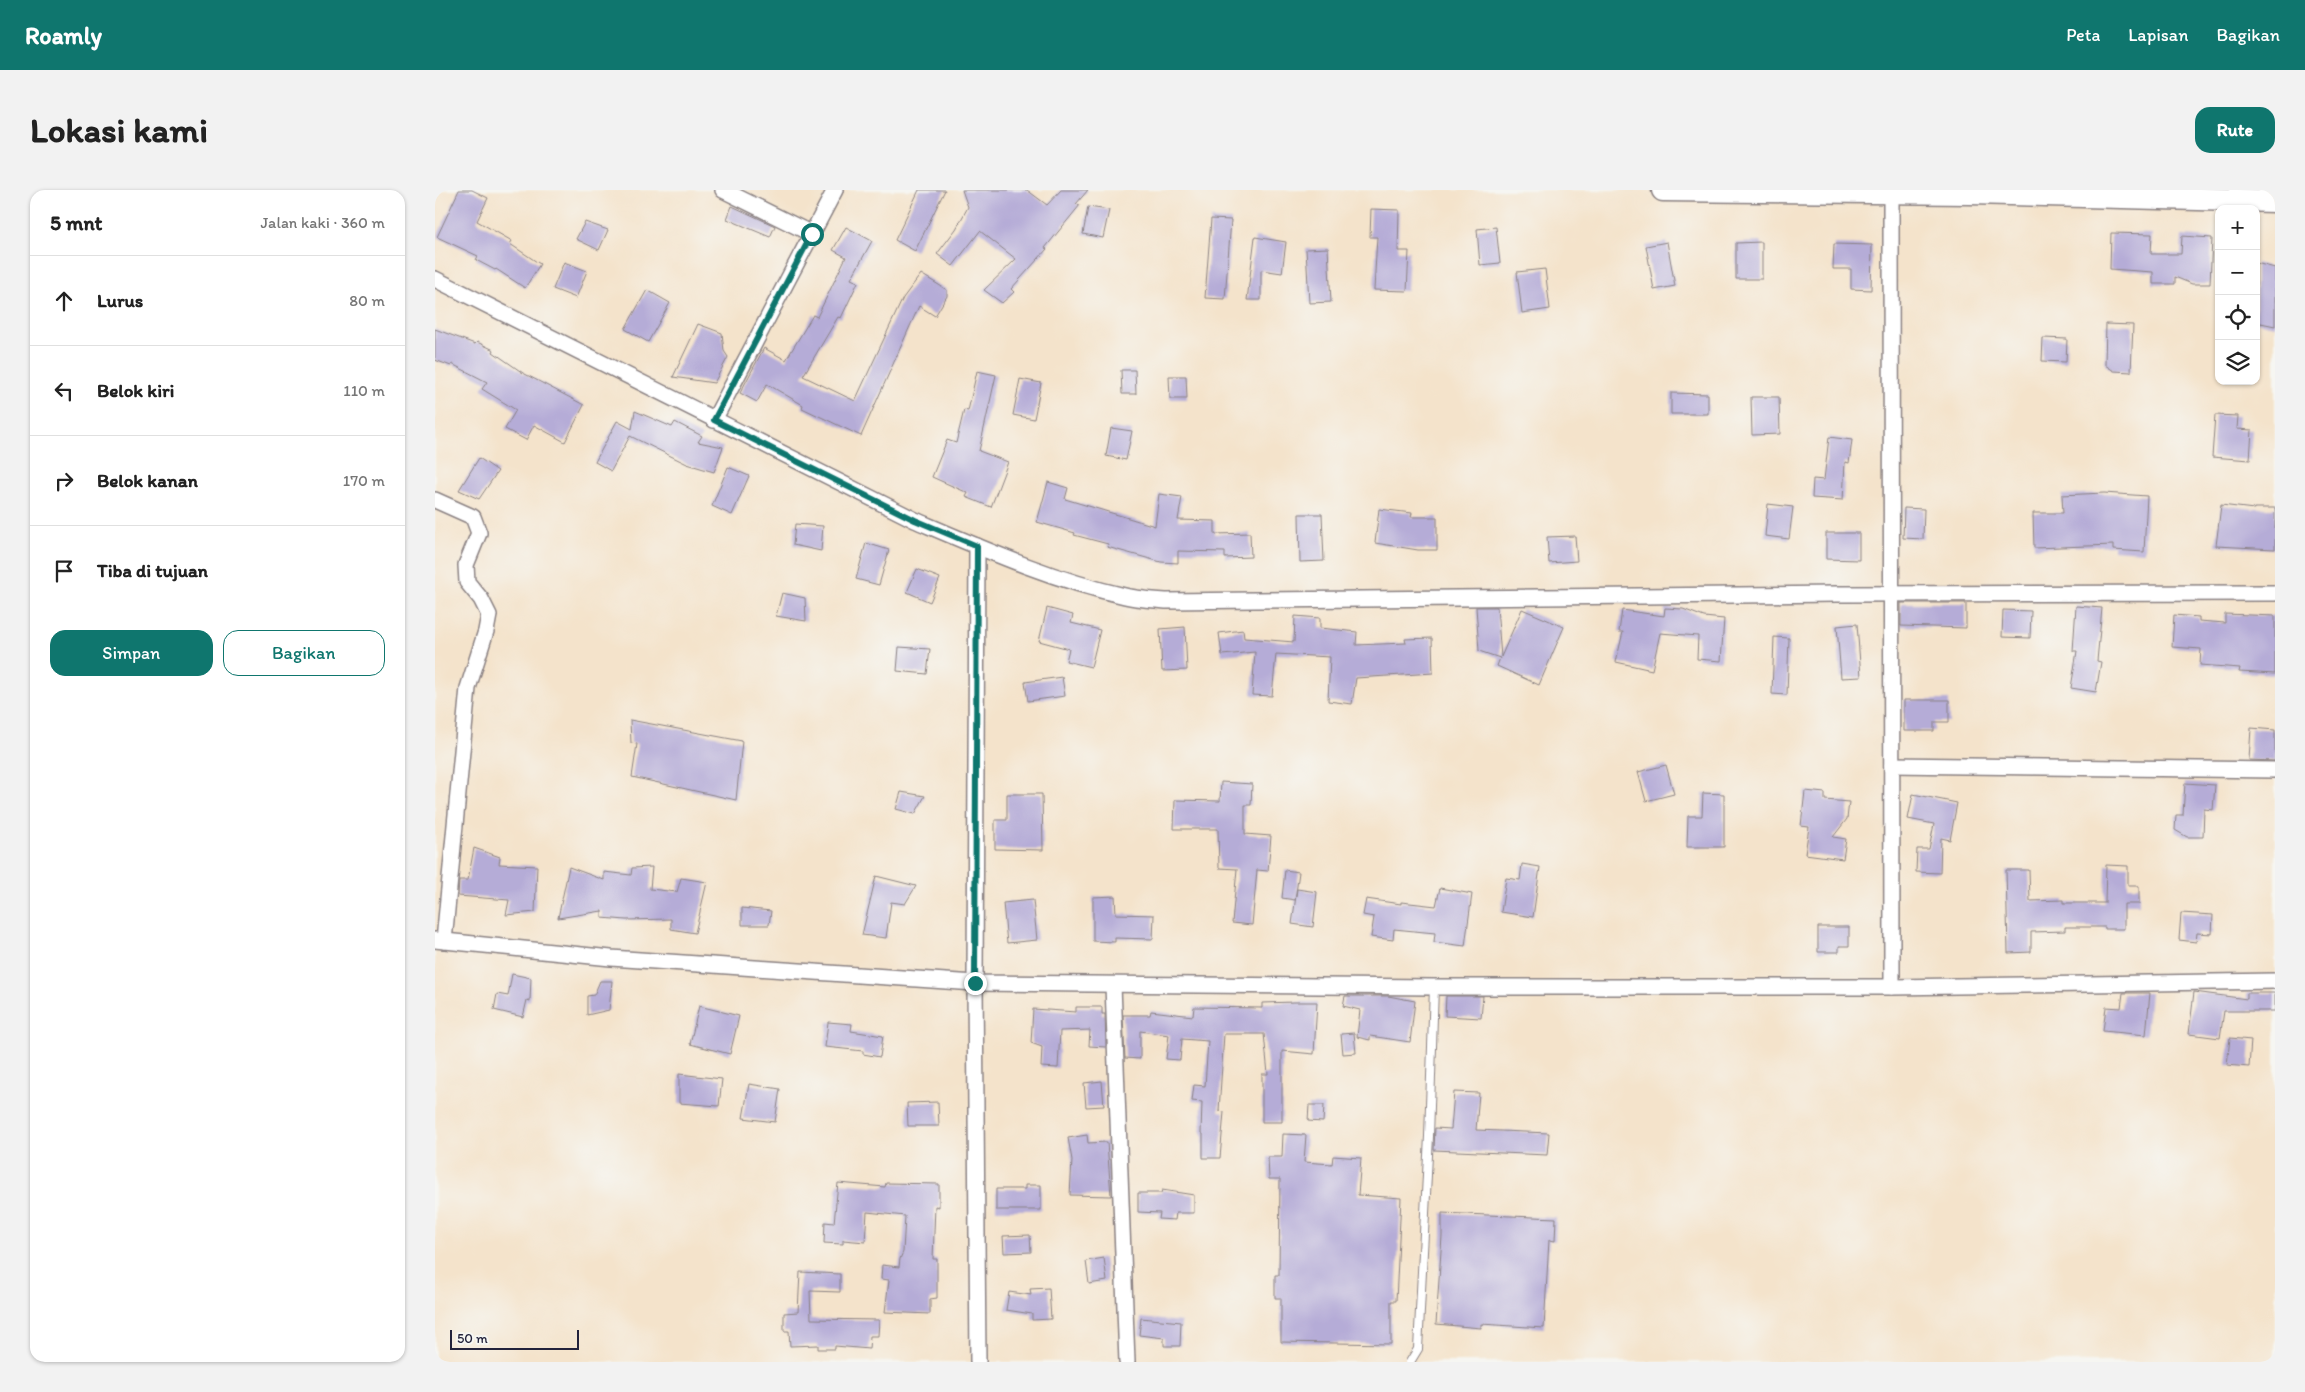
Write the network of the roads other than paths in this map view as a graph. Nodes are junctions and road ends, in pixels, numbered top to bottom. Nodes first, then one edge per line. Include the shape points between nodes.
1 (723, 190) edge
2 (835, 190) edge
3 (1663, 190) edge
4 (1891, 191) edge
5 (2252, 195) edge
6 (2275, 201) edge
7 (812, 234) junction
8 (435, 279) edge
9 (714, 420) junction
10 (435, 500) edge
11 (977, 546) junction
12 (2275, 593) edge
13 (1892, 595) junction
14 (1892, 765) junction
15 (2275, 770) edge
16 (440, 941) edge
17 (2275, 981) edge
18 (975, 983) junction
19 (1113, 985) junction
20 (1434, 987) junction
21 (1892, 987) junction
22 (978, 1362) edge
23 (1127, 1362) edge
24 (1410, 1362) edge

1 - 7 street
2 - 7 street
3 - 4 main road
4 - 5 main road
4 - 13 street
5 - 6 main road
7 - 9 street
8 - 9 street
9 - 11 street via 915,520
10 - 16 street via 473,517 479,533 466,565 467,582 489,615 468,688
11 - 13 street via 1084,586 1167,601
11 - 18 street
12 - 13 street
13 - 14 street
14 - 15 street
14 - 21 street
16 - 18 street via 611,958
17 - 21 street
18 - 19 street
18 - 22 street
19 - 20 street
19 - 23 street
20 - 21 street
20 - 24 lane via 1417,1349

